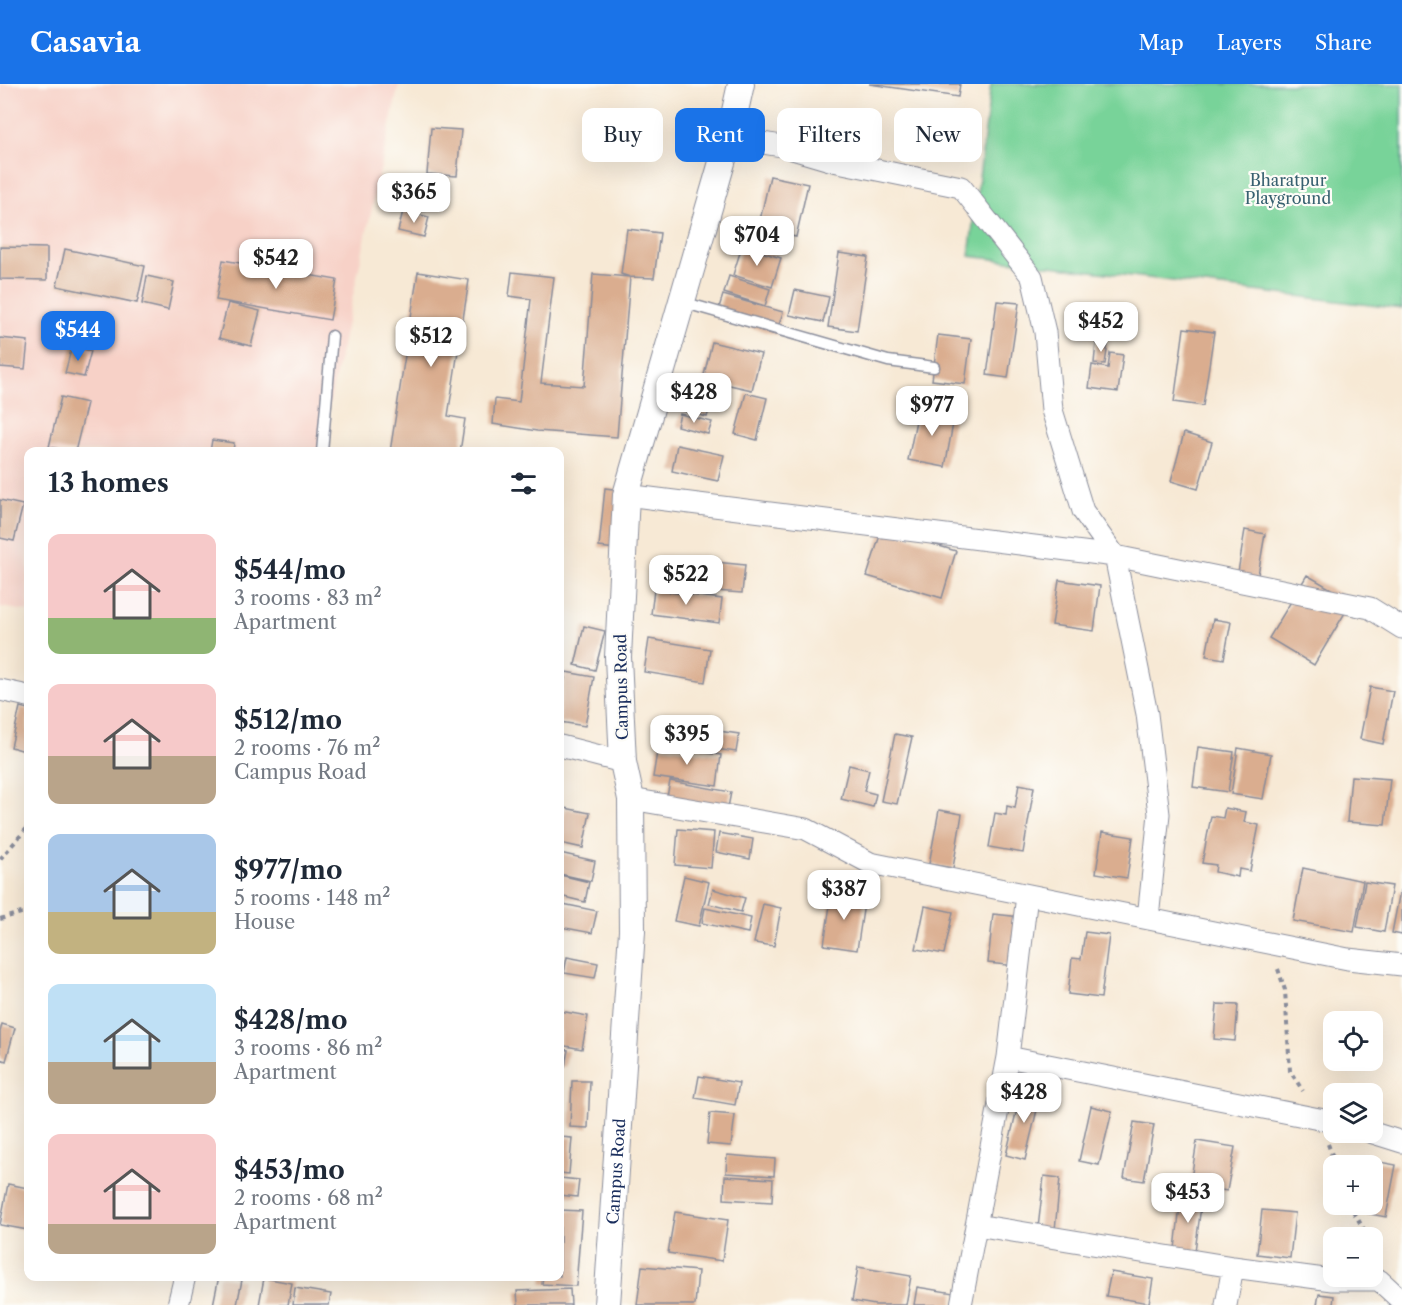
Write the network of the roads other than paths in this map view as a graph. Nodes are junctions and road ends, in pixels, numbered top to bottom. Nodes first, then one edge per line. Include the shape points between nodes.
1 (741, 84) edge
2 (736, 108) edge
3 (765, 143) edge
4 (722, 162) edge
5 (682, 302) junction
6 (332, 336) dead end
7 (934, 366) dead end
8 (322, 447) edge
9 (626, 495) junction
10 (1115, 556) junction
11 (1402, 628) edge
12 (0, 690) edge
13 (24, 695) edge
14 (564, 747) edge
15 (623, 762) junction
16 (631, 799) junction
17 (1027, 895) junction
18 (1148, 918) junction
19 (1402, 965) edge
20 (1008, 1057) junction
21 (1323, 1118) edge
22 (1383, 1136) edge
23 (1402, 1142) edge
24 (976, 1225) junction
25 (1233, 1267) junction
26 (184, 1281) edge
27 (1402, 1301) edge
28 (178, 1305) edge
29 (607, 1305) edge
30 (961, 1305) edge
31 (1226, 1305) edge

1 - 2 street, Campus Road
3 - 10 street via 961,187 1032,277 1045,332 1052,410 1083,511
4 - 5 street, Campus Road
5 - 7 lane via 888,361
5 - 9 street, Campus Road
6 - 8 lane
9 - 10 street
9 - 15 street, Campus Road via 618,657
10 - 11 street via 1370,608
10 - 18 street via 1148,714 1159,814
12 - 13 street
14 - 15 street
15 - 16 street, Campus Road
16 - 17 street via 806,829 870,863
16 - 29 street, Campus Road via 632,931
17 - 18 street
17 - 20 street
18 - 19 street via 1348,959
20 - 21 street
20 - 24 street
22 - 23 street
24 - 25 street
24 - 30 street
25 - 27 street via 1332,1280 1379,1280
25 - 31 street
26 - 28 street

